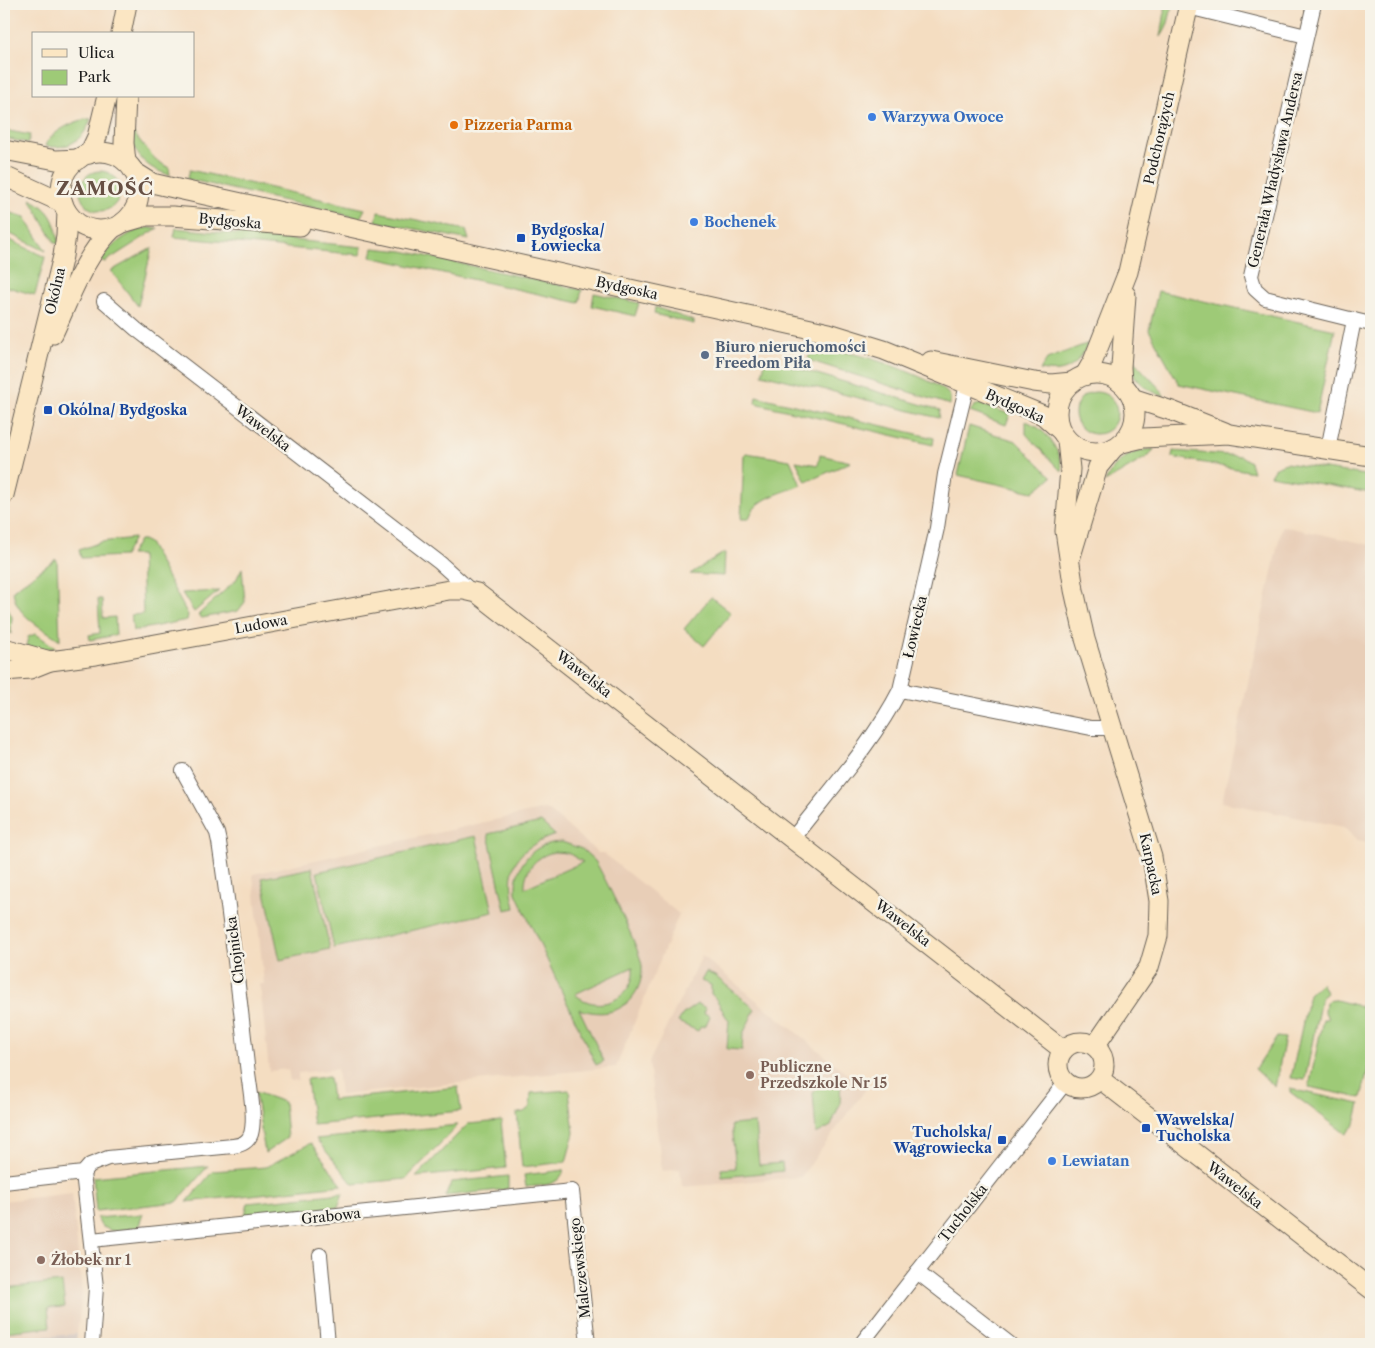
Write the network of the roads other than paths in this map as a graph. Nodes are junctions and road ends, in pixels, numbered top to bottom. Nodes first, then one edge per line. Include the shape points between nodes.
1 (1314, 4) edge
2 (1189, 6) edge
3 (126, 9) edge
4 (121, 32) edge
5 (126, 32) edge
6 (1306, 36) junction
7 (106, 98) edge
8 (126, 98) edge
9 (4, 150) edge
10 (84, 156) junction
11 (130, 167) junction
12 (4, 176) edge
13 (65, 207) junction
14 (117, 226) junction
15 (369, 232) junction
16 (1128, 272) junction
17 (104, 301) dead end
18 (1354, 320) junction
19 (1371, 324) edge
20 (884, 350) junction
21 (36, 370) junction
22 (1079, 379) junction
23 (967, 385) junction
24 (1127, 391) junction
25 (1229, 434) junction
26 (1064, 436) junction
27 (1117, 446) junction
28 (1328, 449) junction
29 (1371, 456) edge
30 (4, 495) edge
31 (1070, 560) junction
32 (471, 591) junction
33 (6, 645) edge
34 (50, 661) junction
35 (4, 671) edge
36 (900, 690) junction
37 (1113, 728) junction
38 (183, 771) dead end
39 (793, 838) junction
40 (1095, 1046) junction
41 (1063, 1050) junction
42 (1100, 1079) junction
43 (1066, 1083) junction
44 (83, 1173) junction
45 (4, 1182) edge
46 (572, 1191) joint
47 (91, 1240) junction
48 (320, 1255) dead end
49 (917, 1272) junction
50 (1371, 1289) edge
51 (92, 1344) edge
52 (328, 1344) edge
53 (588, 1344) edge
54 (860, 1344) edge
55 (1010, 1344) edge

1 - 6 street, Generała Władysława Andersa
2 - 6 street
2 - 16 street, Podchorążych
3 - 4 street
3 - 5 street
6 - 18 street, Generała Władysława Andersa via 1251,276 1256,289 1266,298
7 - 10 street via 97,137
8 - 11 street via 124,143
9 - 10 street via 56,160
10 - 11 street via 109,153
10 - 13 street via 65,174 61,192
11 - 14 street via 138,180 139,197 131,215
11 - 15 street, Bydgoska via 152,183
12 - 13 street
13 - 14 street via 73,220 91,229
13 - 21 street, Okólna via 63,256
14 - 15 street, Bydgoska via 147,216 172,216
14 - 21 street, Okólna via 97,244 85,265
15 - 20 street, Bydgoska via 829,333
16 - 22 street, Podchorążych via 1093,361
16 - 24 street, Podchorążych via 1122,340
17 - 32 street, Wawelska via 136,330 440,563
18 - 19 street, Generała Władysława Andersa
18 - 28 street
20 - 22 street, Bydgoska via 1034,382 1051,384
20 - 23 street, Bydgoska
21 - 30 street, Okólna
22 - 24 street via 1103,375
22 - 26 street via 1064,390 1057,409
23 - 26 street, Bydgoska via 1043,415
23 - 36 street, Łowiecka
24 - 25 street
24 - 27 street via 1136,412 1135,423 1130,434
25 - 27 street via 1143,438
25 - 28 street
26 - 27 street via 1077,448 1088,452 1101,453
26 - 31 street, Karpacka via 1070,469 1065,531
27 - 31 street, Karpacka via 1098,467
28 - 29 street
31 - 37 street, Karpacka via 1085,640
32 - 34 street, Ludowa via 442,592
32 - 39 street, Wawelska via 484,597
33 - 34 street, Ludowa
34 - 35 street, Ludowa via 30,669
36 - 37 street via 1091,728
36 - 39 street, Łowiecka via 865,744
37 - 40 street, Karpacka via 1152,857 1157,878 1159,921 1149,967
38 - 44 street, Chojnicka via 220,842 234,938 252,1121 249,1138 241,1145 108,1158 90,1165
39 - 41 street, Wawelska
40 - 41 street via 1082,1042 1068,1045
40 - 42 street via 1103,1058 1104,1070
41 - 43 street via 1058,1063
42 - 43 street via 1087,1088 1072,1087
42 - 50 street, Wawelska
43 - 49 street, Tucholska
44 - 45 street
44 - 47 street
46 - 47 street, Grabowa
46 - 53 street, Malczewskiego
47 - 51 street via 96,1302
48 - 52 street
49 - 54 street, Tucholska
49 - 55 street

